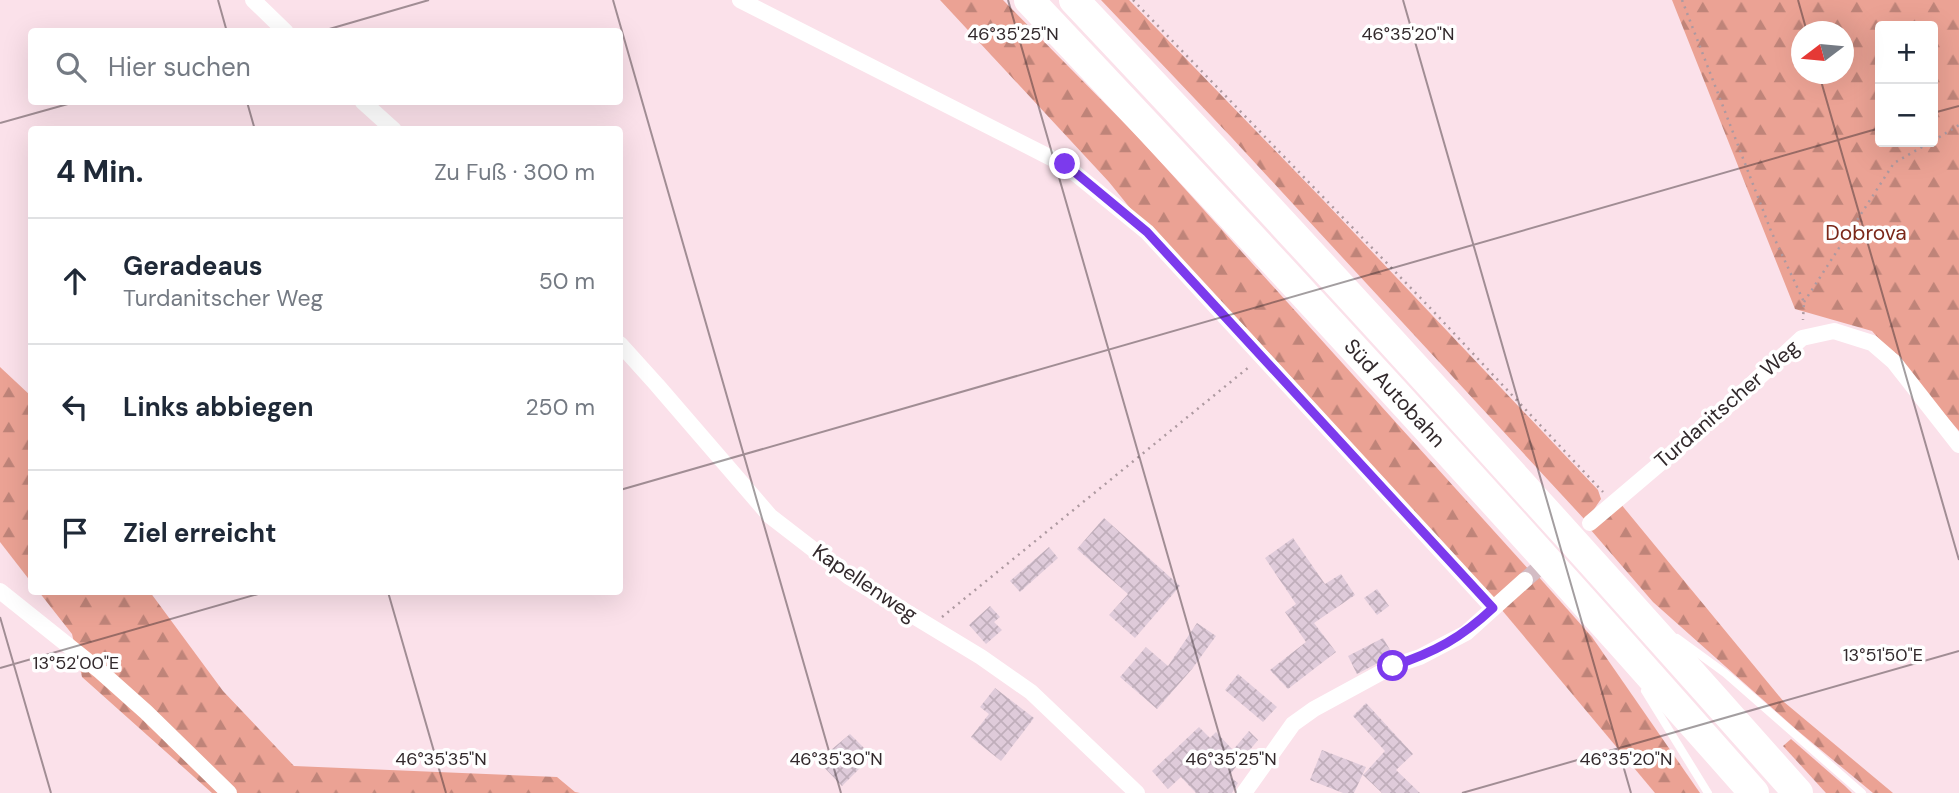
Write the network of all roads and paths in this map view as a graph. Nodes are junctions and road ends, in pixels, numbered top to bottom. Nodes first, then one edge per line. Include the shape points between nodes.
1 (253, 0) edge
2 (740, 0) edge
3 (1029, 0) edge
4 (1074, 0) edge
5 (1133, 0) edge
6 (1682, 0) edge
7 (282, 28) edge
8 (366, 105) edge
9 (1959, 125) edge
10 (390, 126) edge
11 (1938, 137) edge
12 (1922, 147) edge
13 (1804, 302) junction
14 (1802, 338) junction
15 (623, 347) edge
16 (1262, 356) junction
17 (1959, 445) edge
18 (1612, 502) junction
19 (1590, 523) tunnel mouth
20 (1525, 580) tunnel mouth
21 (0, 591) edge
22 (1626, 600) junction
23 (1493, 608) junction
24 (1604, 623) junction
25 (1659, 624) dead end
26 (937, 631) junction
27 (1670, 632) dead end
28 (1631, 668) dead end
29 (1638, 679) dead end
30 (229, 793) edge
31 (1137, 793) edge
32 (1244, 793) edge
33 (1708, 793) edge
34 (1754, 793) edge
35 (1798, 793) edge
36 (1862, 793) edge

1 - 7 street
2 - 16 street via 1065,164 1147,232
3 - 24 highway, Süd Autobahn via 1259,244
4 - 22 highway, Süd Autobahn via 1291,230
5 - 18 path
6 - 13 path via 1771,231
8 - 10 street
9 - 11 path
12 - 13 path via 1895,163
13 - 14 path
14 - 17 street, Turdanitscher Weg via 1835,331 1872,343 1894,362
14 - 18 street, Turdanitscher Weg
15 - 26 street, Kapellenweg via 770,516 849,577
16 - 23 street
16 - 26 path via 943,614
18 - 19 street, Turdanitscher Weg
20 - 23 street
21 - 30 street via 100,671
22 - 25 lane
22 - 35 highway, Süd Autobahn
23 - 32 street via 1466,633 1393,666 1293,724
24 - 28 lane
24 - 34 highway, Süd Autobahn
26 - 31 street, Kapellenweg via 1031,692
27 - 36 lane via 1725,673
29 - 33 lane

